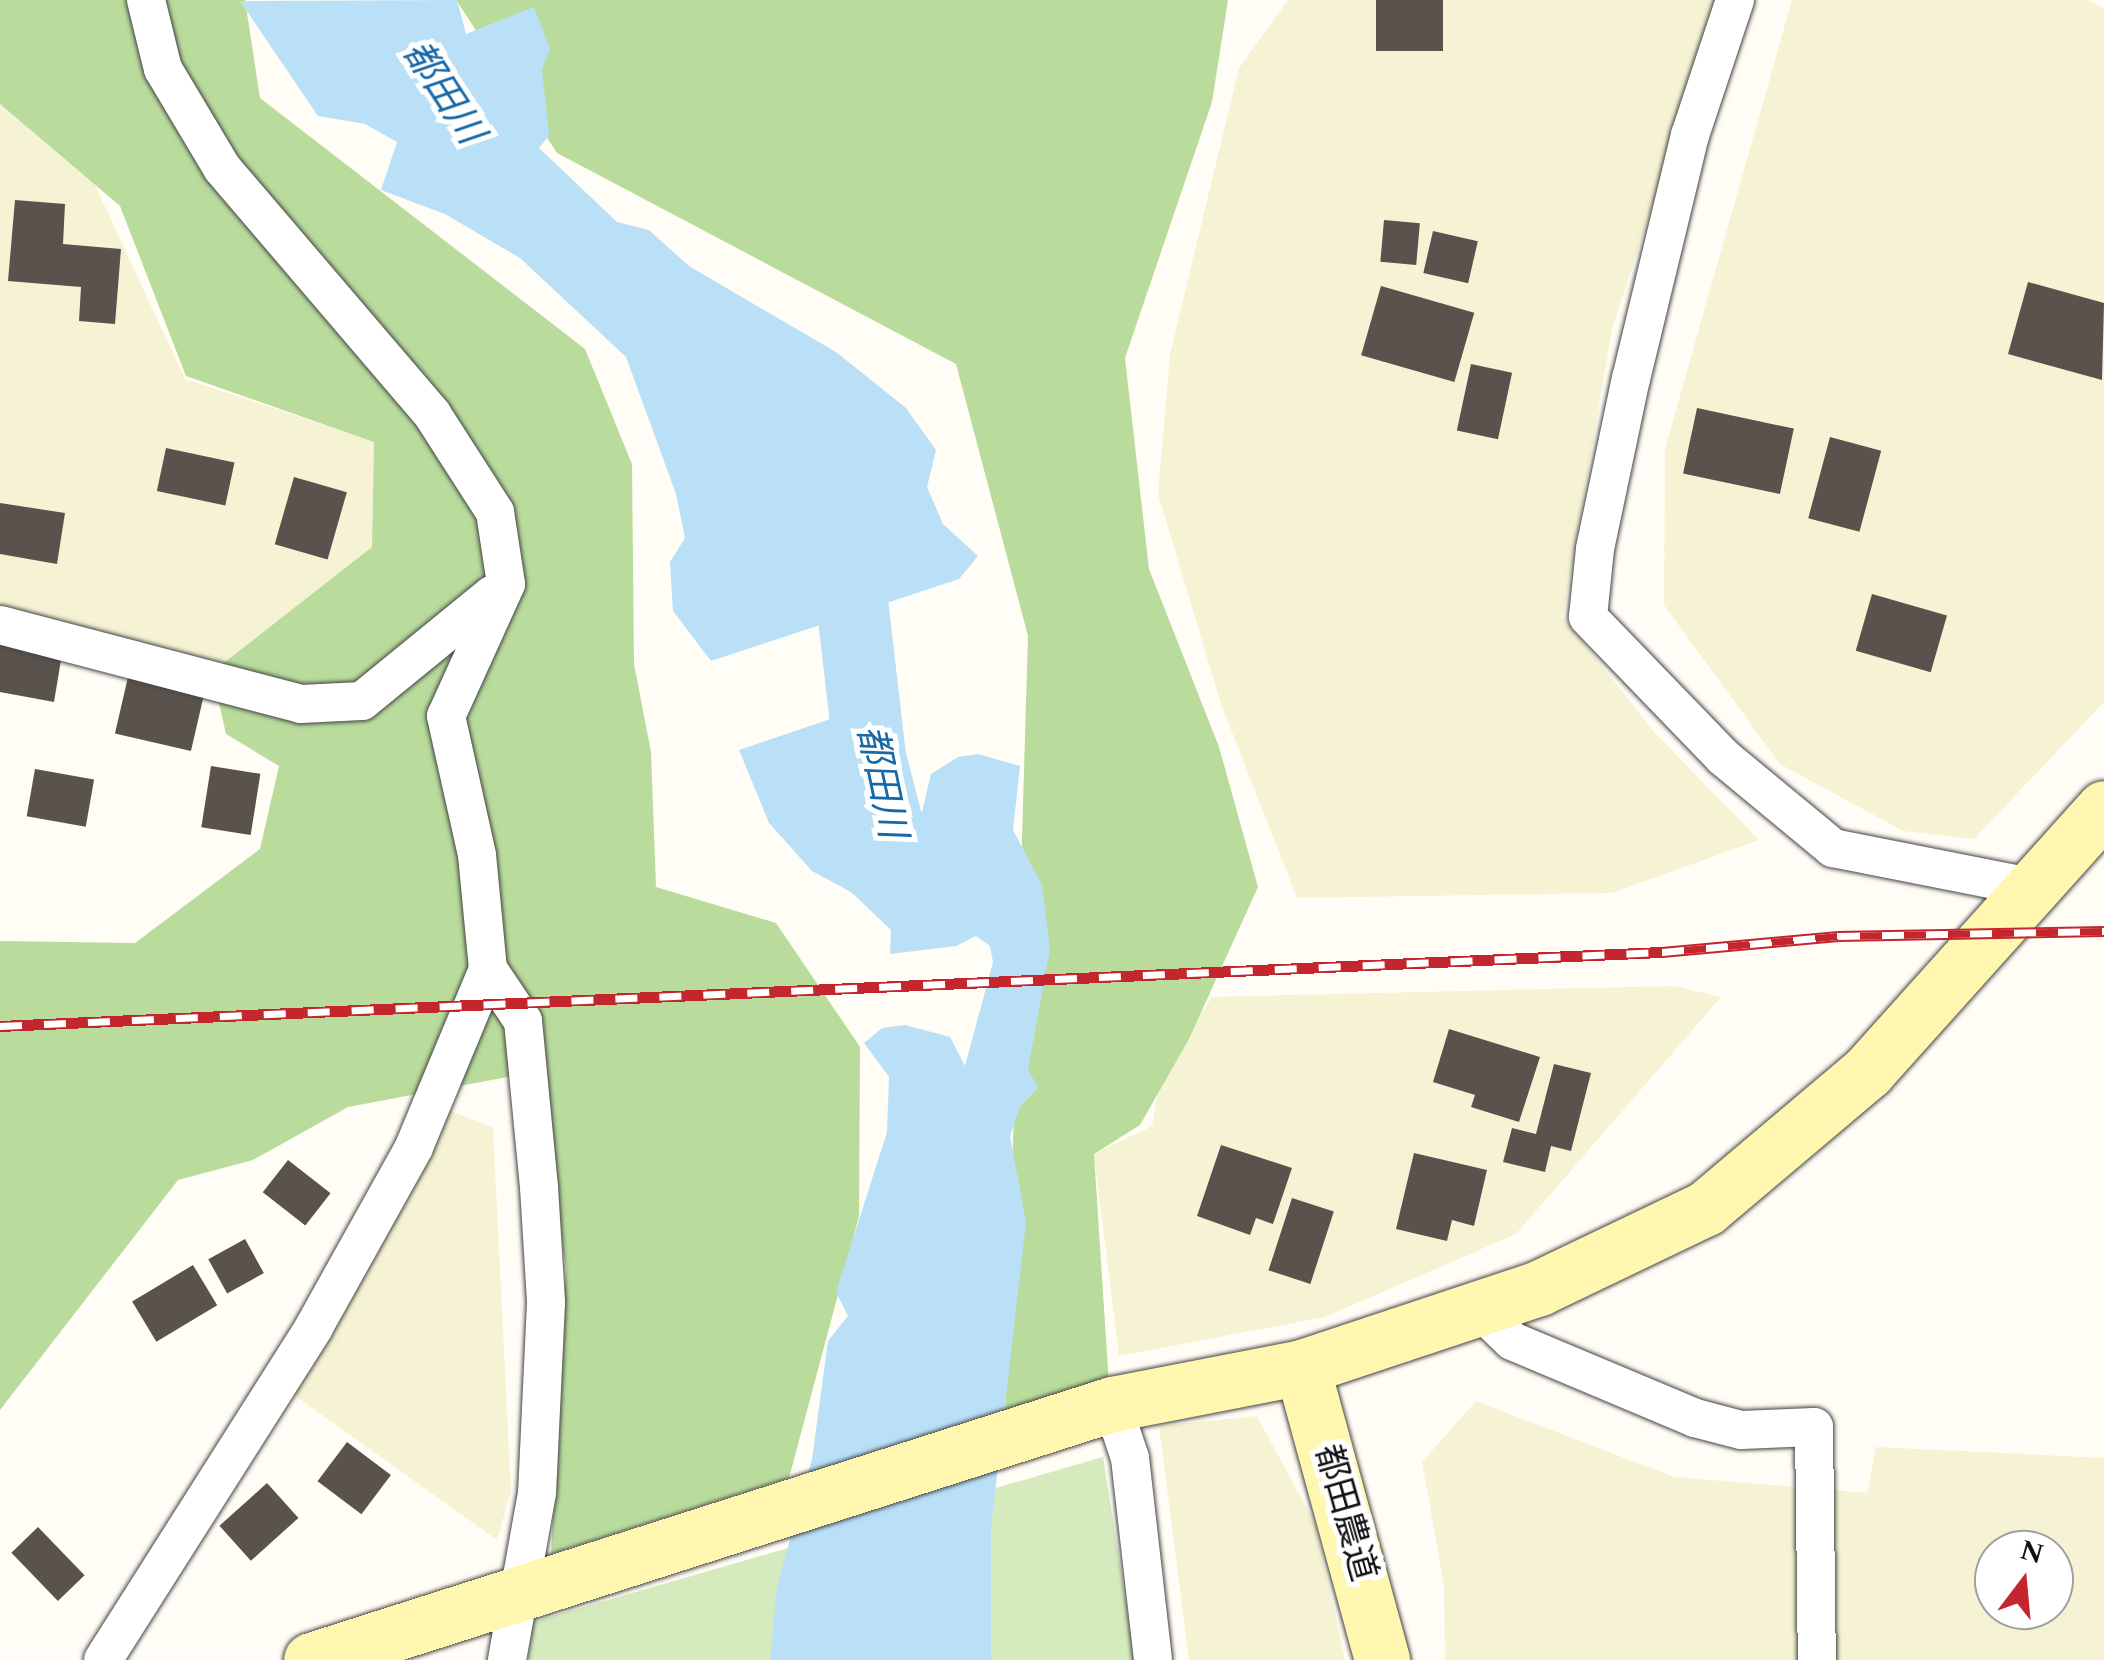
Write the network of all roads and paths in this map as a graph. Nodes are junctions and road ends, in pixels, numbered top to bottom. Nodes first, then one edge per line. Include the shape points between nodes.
1 (146, 0) edge
2 (1735, 0) edge
3 (506, 584) junction
4 (0, 626) edge
5 (2104, 808) edge
6 (2030, 887) junction
7 (488, 970) junction
8 (1478, 1308) junction
9 (1302, 1367) junction
10 (1112, 1404) junction
11 (534, 1586) junction
12 (103, 1660) edge
13 (310, 1660) edge
14 (507, 1660) edge
15 (1154, 1660) edge
16 (1382, 1660) edge
17 (1817, 1660) edge

1 - 3 street via 163,69 222,168 432,414 495,512
2 - 6 street via 1690,134 1631,378 1594,550 1588,617 1724,757 1832,848
3 - 4 street via 362,701 301,704
3 - 7 street via 446,716 477,855
5 - 6 street
6 - 8 street via 1868,1071 1706,1208 1539,1288
7 - 11 street via 523,1021 546,1303
7 - 12 street via 414,1146 323,1311
8 - 9 street
8 - 17 street via 1512,1340 1695,1418 1742,1430 1814,1426
9 - 10 street
9 - 16 street, 都田農道
10 - 11 street
10 - 15 street via 1130,1458
11 - 13 street
11 - 14 street

